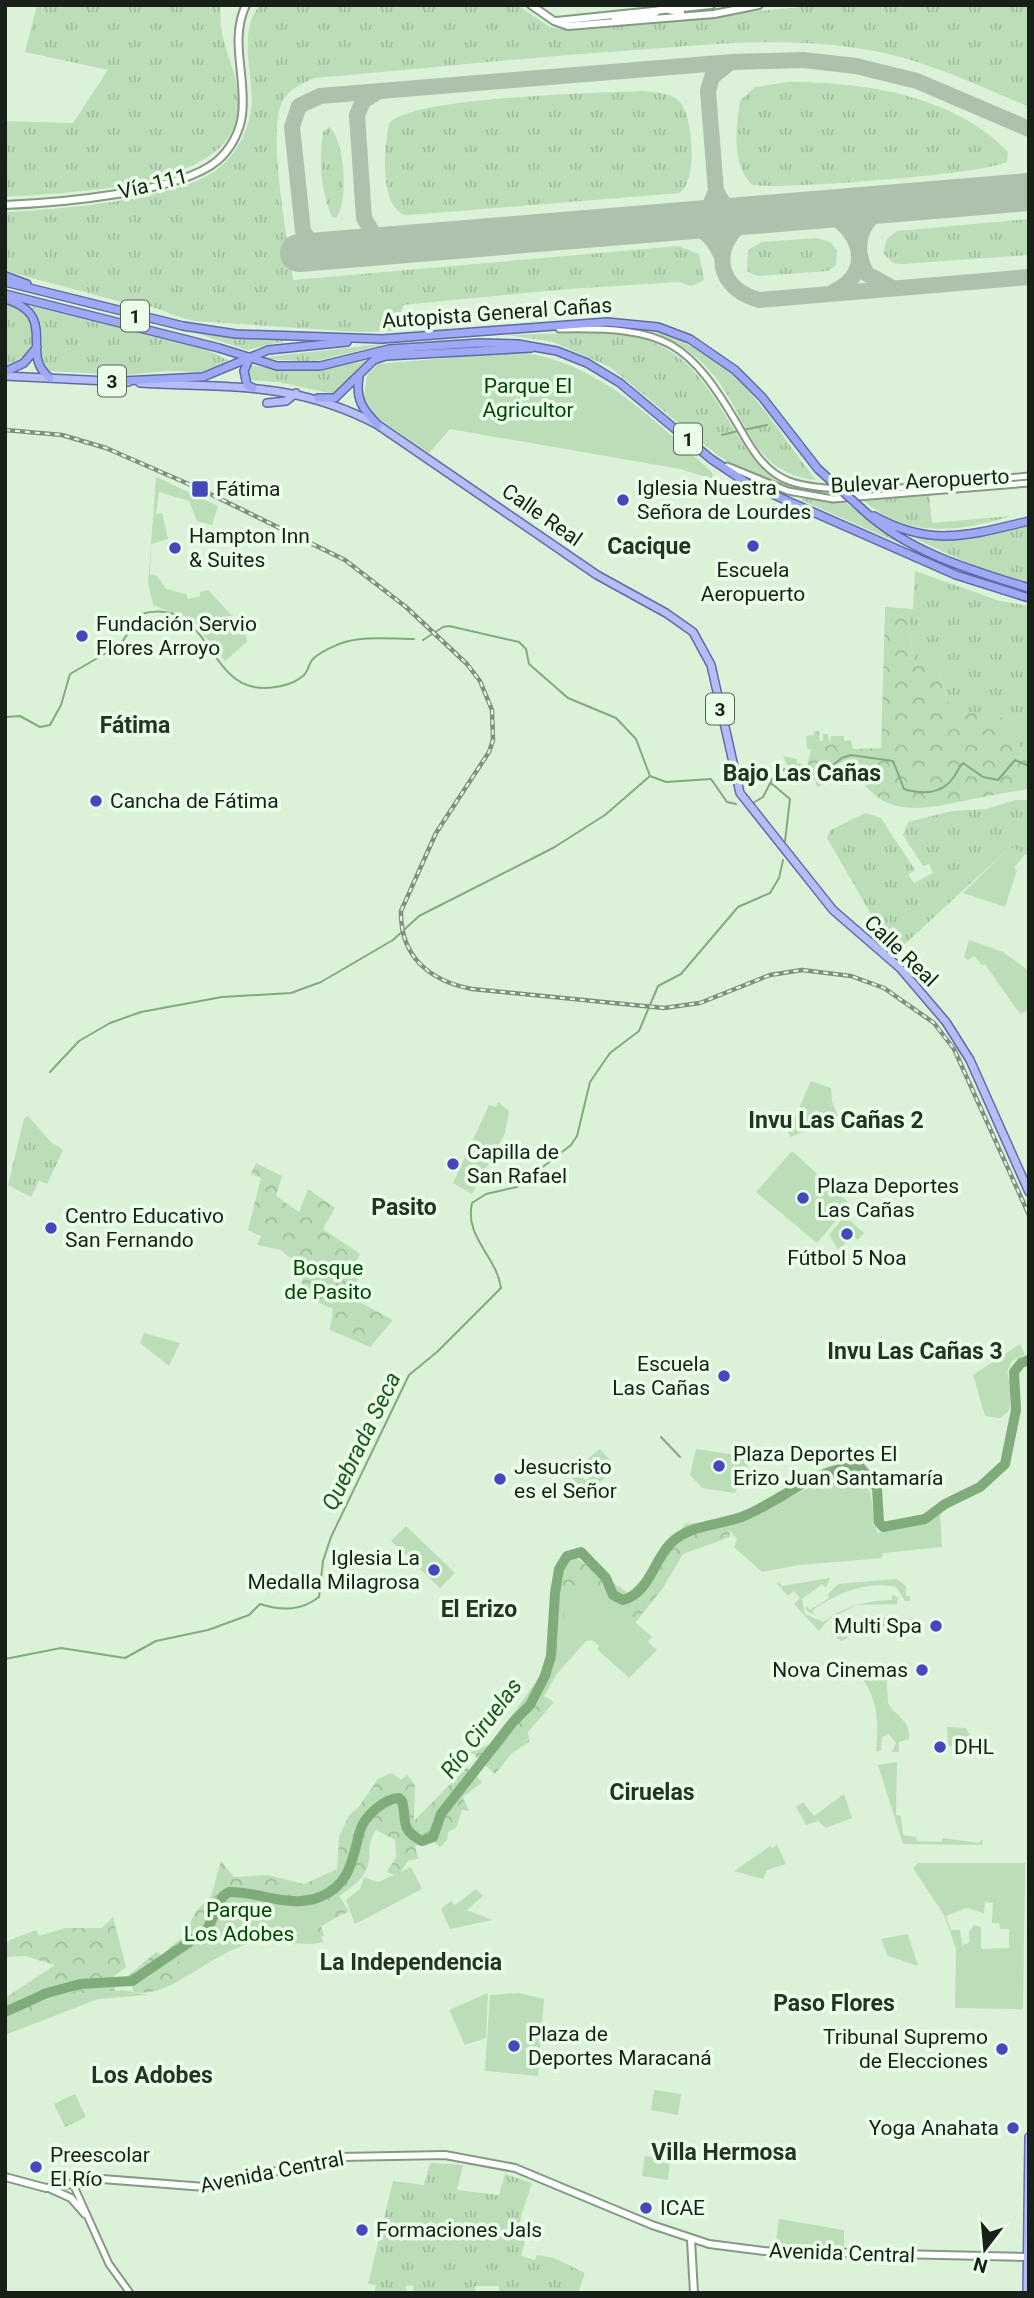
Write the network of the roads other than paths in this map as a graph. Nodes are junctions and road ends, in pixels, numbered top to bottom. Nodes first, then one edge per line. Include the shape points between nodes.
1 (246, 5) edge
2 (531, 5) edge
3 (711, 5) edge
4 (759, 5) edge
5 (662, 8) junction
6 (714, 14) junction
7 (554, 21) junction
8 (604, 23) junction
9 (5, 205) edge
10 (5, 276) edge
11 (5, 282) edge
12 (5, 297) edge
13 (88, 303) junction
14 (502, 330) junction
15 (382, 339) junction
16 (38, 346) junction
17 (544, 348) junction
18 (249, 358) junction
19 (5, 374) edge
20 (359, 375) junction
21 (50, 378) junction
22 (122, 382) junction
23 (253, 388) junction
24 (296, 393) junction
25 (318, 398) junction
26 (267, 403) dead end
27 (378, 425) junction
28 (711, 459) junction
29 (1029, 476) edge
30 (1029, 482) edge
31 (862, 509) junction
32 (1029, 521) edge
33 (1029, 589) edge
34 (1029, 598) edge
35 (1029, 1192) edge
36 (1029, 2137) edge
37 (5, 2177) edge
38 (73, 2184) junction
39 (46, 2188) junction
40 (85, 2214) junction
41 (691, 2240) junction
42 (1028, 2257) edge
43 (130, 2293) edge
44 (694, 2293) edge
45 (1027, 2293) edge

1 - 9 main road, Vía 111 via 238,27 242,119 218,160 189,176 104,196
2 - 7 main road
3 - 5 main road
4 - 6 main road
5 - 6 main road
5 - 7 main road
5 - 8 main road
6 - 8 main road
7 - 8 main road via 569,26
10 - 13 highway
11 - 13 highway, Autopista General Cañas / 1
12 - 16 highway via 31,313
12 - 18 highway, Autopista General Cañas / 1
13 - 15 highway, Autopista General Cañas / 1 via 230,333
14 - 15 highway, Autopista General Cañas / 1
14 - 29 street, Bulevar Aeropuerto via 624,329 670,343 710,379 758,457 789,481 856,487
14 - 31 highway, Autopista General Cañas / 1, bridge via 626,322 690,339 748,381 818,469
15 - 18 highway via 268,350
16 - 19 highway via 24,363
16 - 21 highway via 39,368
17 - 18 highway, Autopista General Cañas / 1 via 503,342 410,348 297,367
17 - 20 highway via 386,356 374,360
17 - 28 highway, Autopista General Cañas / 1 via 606,373
18 - 22 highway via 203,377
18 - 23 highway via 244,376
19 - 21 main road, Calle Real / 3
20 - 25 highway via 335,398
20 - 27 highway via 361,405
21 - 22 main road, Calle Real / 3
22 - 23 main road, Calle Real / 3
23 - 24 main road, Calle Real / 3
24 - 25 main road, Calle Real / 3
24 - 26 main road via 286,401
25 - 27 main road, Calle Real / 3
27 - 35 main road, Calle Real / 3 via 597,575 693,632 711,665 740,793 833,910 900,968 951,1029 970,1060
28 - 30 street, Bulevar Aeropuerto via 788,491 833,499
28 - 34 highway, Autopista General Cañas / 1 via 747,483 917,559
31 - 32 highway via 891,526 932,537 966,536
31 - 33 highway, Autopista General Cañas / 1 via 882,528 908,542
36 - 42 main road
37 - 39 main road, Avenida Central
38 - 39 main road, Avenida Central
38 - 40 street
38 - 41 main road, Avenida Central via 102,2179 205,2187 340,2157 445,2155 481,2159 528,2173
39 - 40 main road via 72,2198
40 - 43 street via 109,2264
41 - 42 main road, Avenida Central via 750,2250
41 - 44 main road
42 - 45 main road

